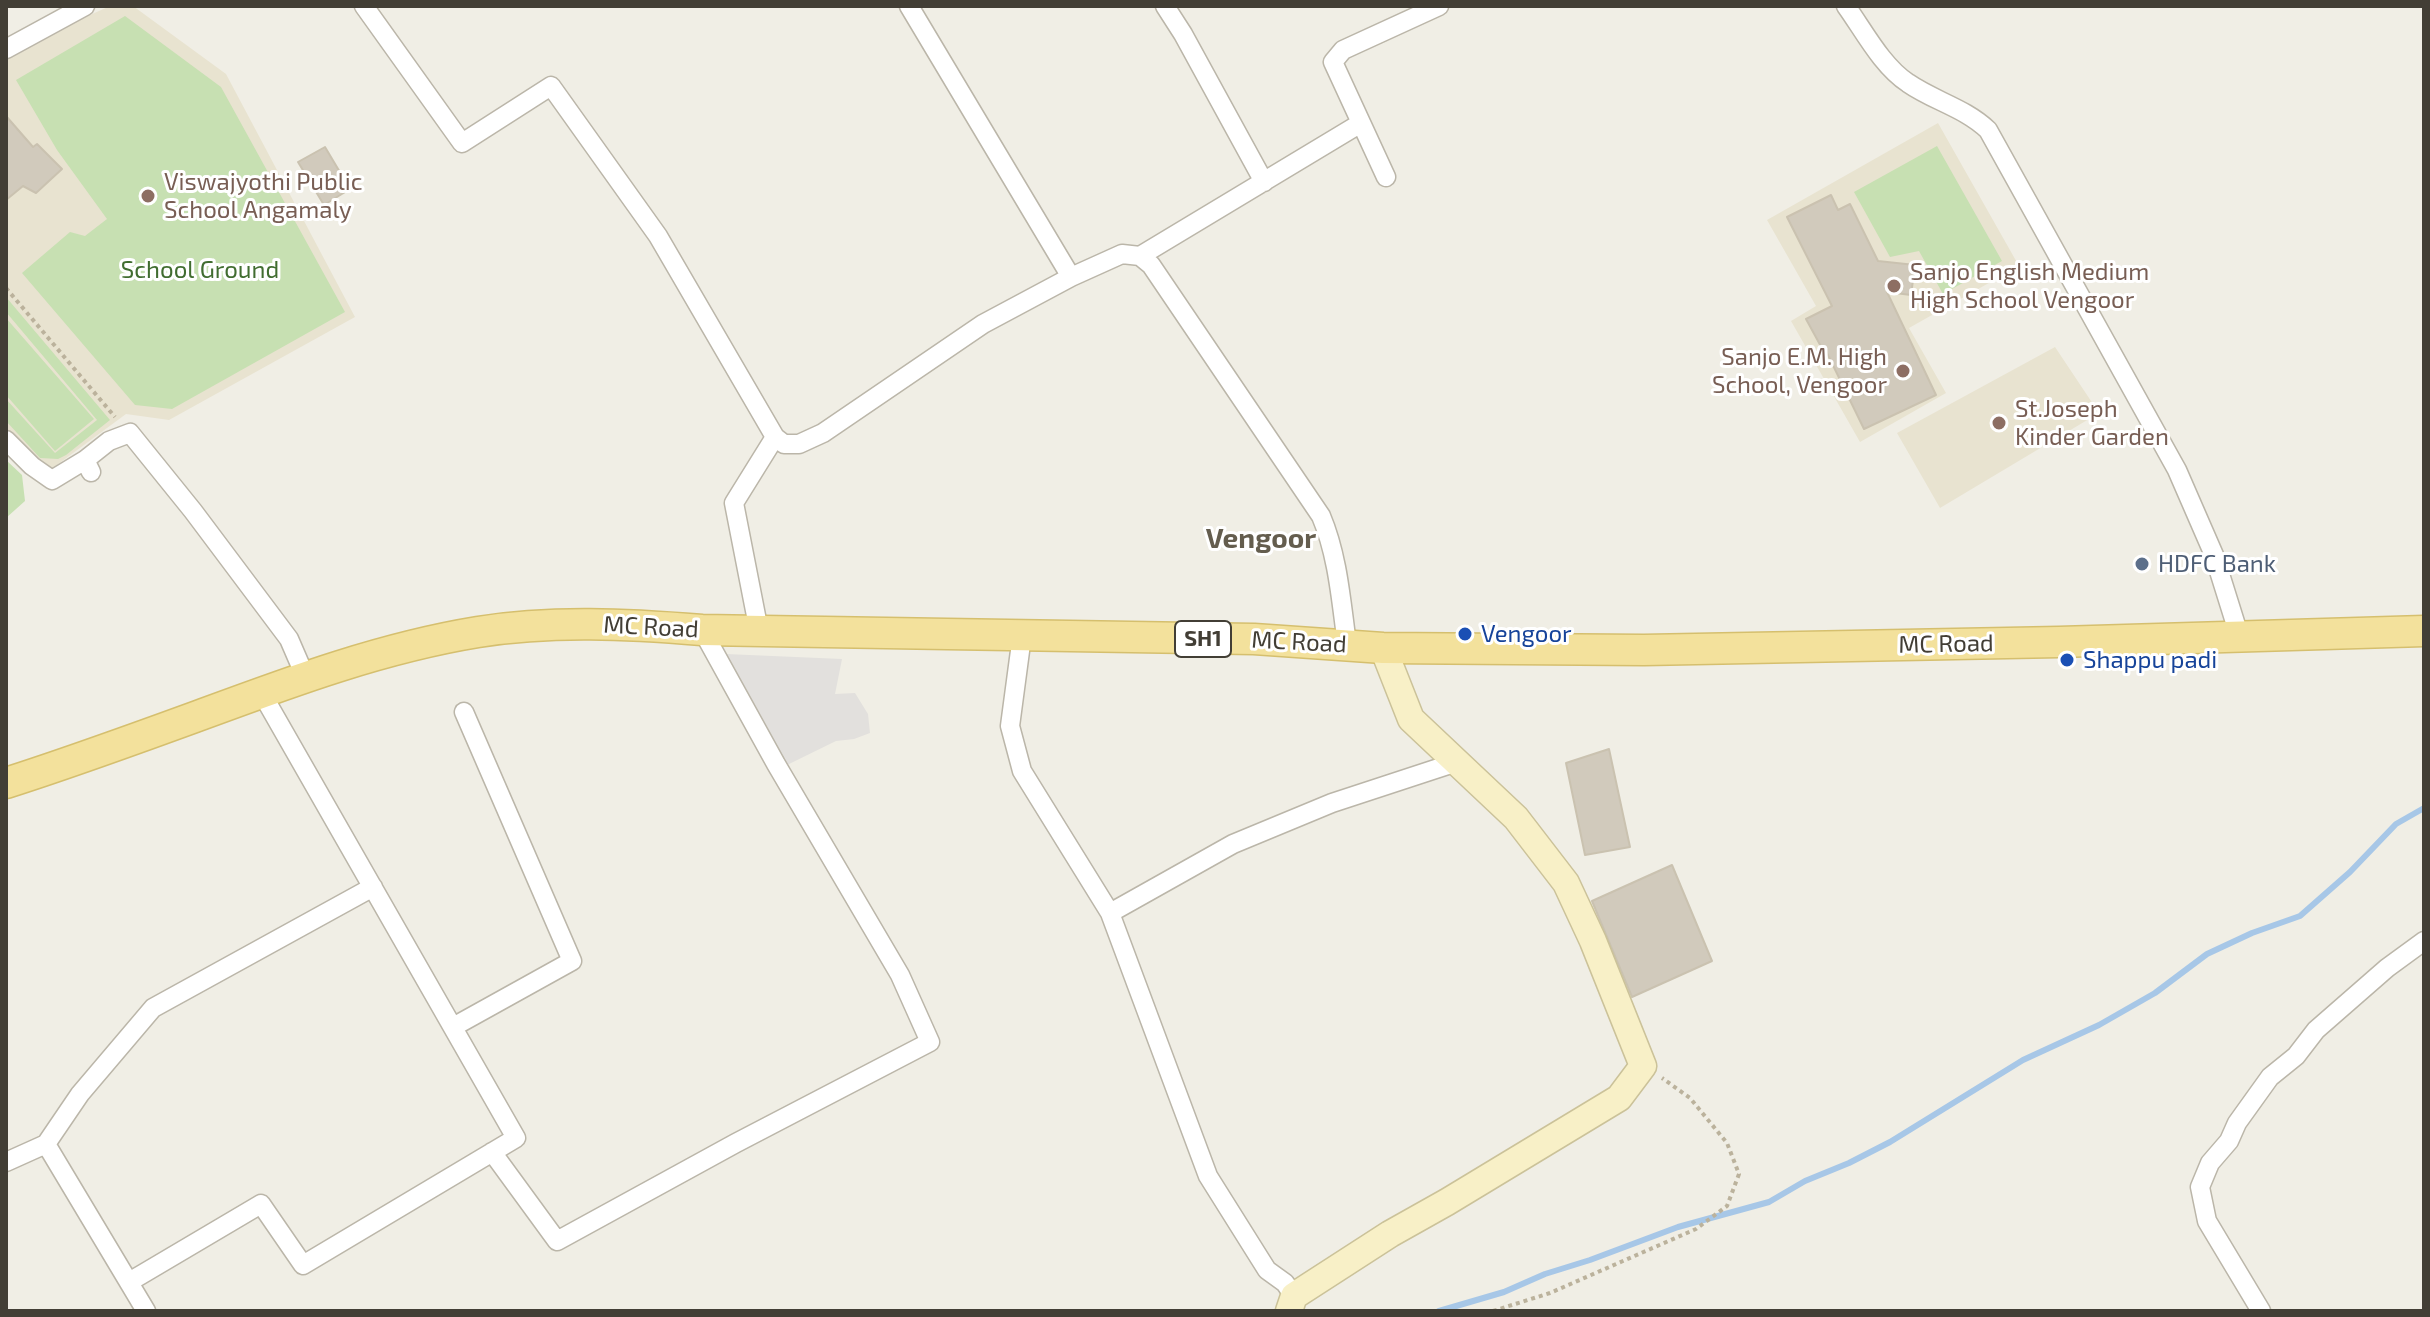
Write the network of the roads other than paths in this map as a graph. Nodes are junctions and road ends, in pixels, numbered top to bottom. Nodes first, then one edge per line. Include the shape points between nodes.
1 (85, 6) edge
2 (364, 6) edge
3 (909, 6) edge
4 (1165, 6) edge
5 (1439, 6) edge
6 (1846, 6) edge
7 (6, 49) edge
8 (1361, 123) junction
9 (1386, 177) dead end
10 (1264, 182) junction
11 (1140, 256) junction
12 (1071, 277) junction
13 (775, 437) junction
14 (6, 440) edge
15 (702, 630) junction
16 (759, 631) junction
17 (2424, 631) edge
18 (2239, 635) junction
19 (1022, 636) junction
20 (1347, 644) junction
21 (1383, 648) junction
22 (305, 676) junction
23 (261, 692) junction
24 (464, 712) dead end
25 (1457, 762) junction
26 (6, 783) edge
27 (373, 887) junction
28 (1110, 913) junction
29 (2424, 941) edge
30 (453, 1027) junction
31 (46, 1144) junction
32 (492, 1152) junction
33 (6, 1162) edge
34 (129, 1282) junction
35 (1292, 1304) edge
36 (146, 1311) edge
37 (2261, 1311) edge

1 - 7 street
2 - 13 street via 462,143 551,86 658,236
3 - 12 street
4 - 10 street
5 - 8 street via 1343,50 1333,62
6 - 18 street via 1905,82 1988,130 2177,470 2214,555
8 - 9 street
8 - 10 street
10 - 11 street
11 - 12 street via 1122,254
11 - 20 street via 1321,516 1335,557
12 - 13 street via 983,324 823,433 799,444 784,444
13 - 16 street via 734,503
14 - 22 street via 52,480 88,466 109,441 130,433 289,639
15 - 16 main road, MC Road / SH1
15 - 22 main road, MC Road / SH1 via 561,625 480,632
15 - 32 street via 900,975 930,1042 557,1241
16 - 19 main road, MC Road / SH1
17 - 18 main road, MC Road / SH1
18 - 21 main road, MC Road / SH1 via 1644,650
19 - 20 main road, MC Road / SH1
19 - 28 street via 1010,726 1022,771
20 - 21 main road, MC Road / SH1
21 - 25 street via 1411,719
22 - 23 main road, MC Road / SH1
23 - 26 main road, MC Road / SH1
23 - 27 street
24 - 30 street via 572,961
25 - 28 street via 1332,803 1233,844
25 - 35 street via 1516,818 1566,883 1643,1066 1619,1098 1390,1234
27 - 30 street
27 - 31 street via 153,1008 80,1094
28 - 35 street via 1208,1176 1267,1270 1285,1283
29 - 37 street via 2316,1030 2270,1077 2210,1163 2200,1187 2207,1221
30 - 32 street via 516,1138
31 - 33 street
31 - 34 street
32 - 34 street via 303,1265 261,1204
34 - 36 street

